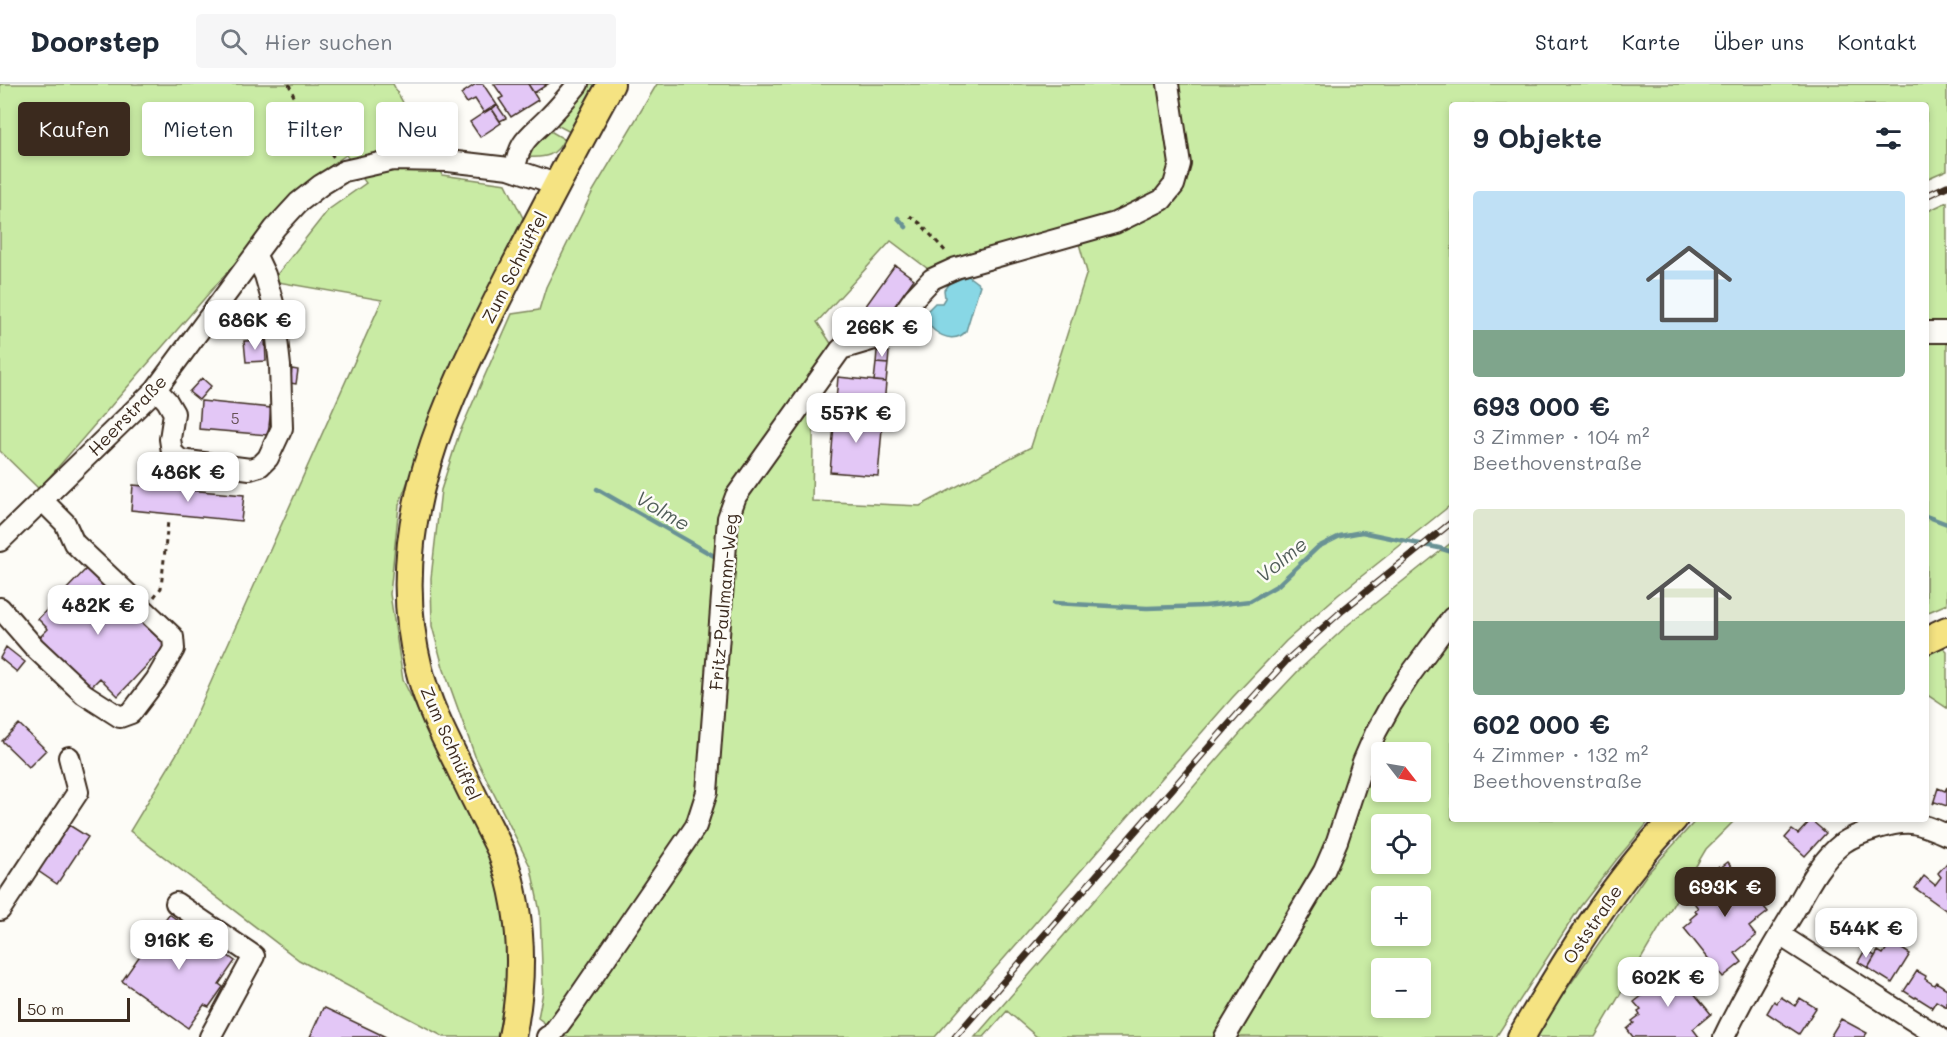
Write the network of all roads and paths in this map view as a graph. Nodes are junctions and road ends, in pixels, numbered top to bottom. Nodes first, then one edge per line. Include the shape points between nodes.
1 (289, 84) edge
2 (578, 84) edge
3 (611, 84) edge
4 (1168, 84) edge
5 (515, 169) junction
6 (344, 171) junction
7 (556, 184) junction
8 (910, 216) dead end
9 (256, 256) junction
10 (956, 267) junction
11 (1929, 332) edge
12 (1947, 332) edge
13 (156, 389) junction
14 (42, 500) junction
15 (168, 521) dead end
16 (0, 541) edge
17 (0, 608) edge
18 (144, 610) junction
19 (1449, 622) edge
20 (1947, 630) edge
21 (1929, 639) edge
22 (69, 757) dead end
23 (1672, 822) edge
24 (1947, 835) edge
25 (176, 903) dead end
26 (0, 910) edge
27 (1779, 935) junction
28 (210, 1037) edge
29 (512, 1037) edge
30 (547, 1037) edge
31 (1225, 1037) edge
32 (1521, 1037) edge
33 (1724, 1037) edge
34 (1939, 1037) edge

1 - 6 path via 310,124
2 - 5 street via 525,139
3 - 7 main road
4 - 10 street, Fritz-Paulmann-Weg via 1180,164 1174,185 1162,200 1115,223
5 - 6 street, Heerstraße via 448,161 393,160
5 - 7 street, Heerstraße
6 - 9 street, Heerstraße via 298,203
7 - 29 main road, Zum Schnüffel via 488,317 440,426 420,485 407,581 419,670 435,717 509,873 520,931 519,1002
8 - 10 path via 943,247
9 - 13 street, Heerstraße
9 - 13 street via 273,303 280,366 282,428 268,458 250,469 180,460 172,452 170,439 174,413
10 - 30 street, Fritz-Paulmann-Weg via 932,279 894,327 878,338 841,349 736,496 728,518 707,792 696,826 572,1007
11 - 12 street
13 - 14 street, Heerstraße
14 - 16 street, Heerstraße
14 - 18 street via 65,523 75,543
15 - 18 path via 161,588
17 - 18 street via 84,694 120,717 131,713 174,649 173,637
19 - 31 street via 1386,713 1363,762 1324,871
20 - 21 main road
22 - 26 street via 78,792
23 - 32 main road, Oststraße via 1614,891
24 - 27 street via 1910,823 1864,832 1845,842 1825,859
25 - 28 street via 255,956
27 - 33 street
27 - 34 street

